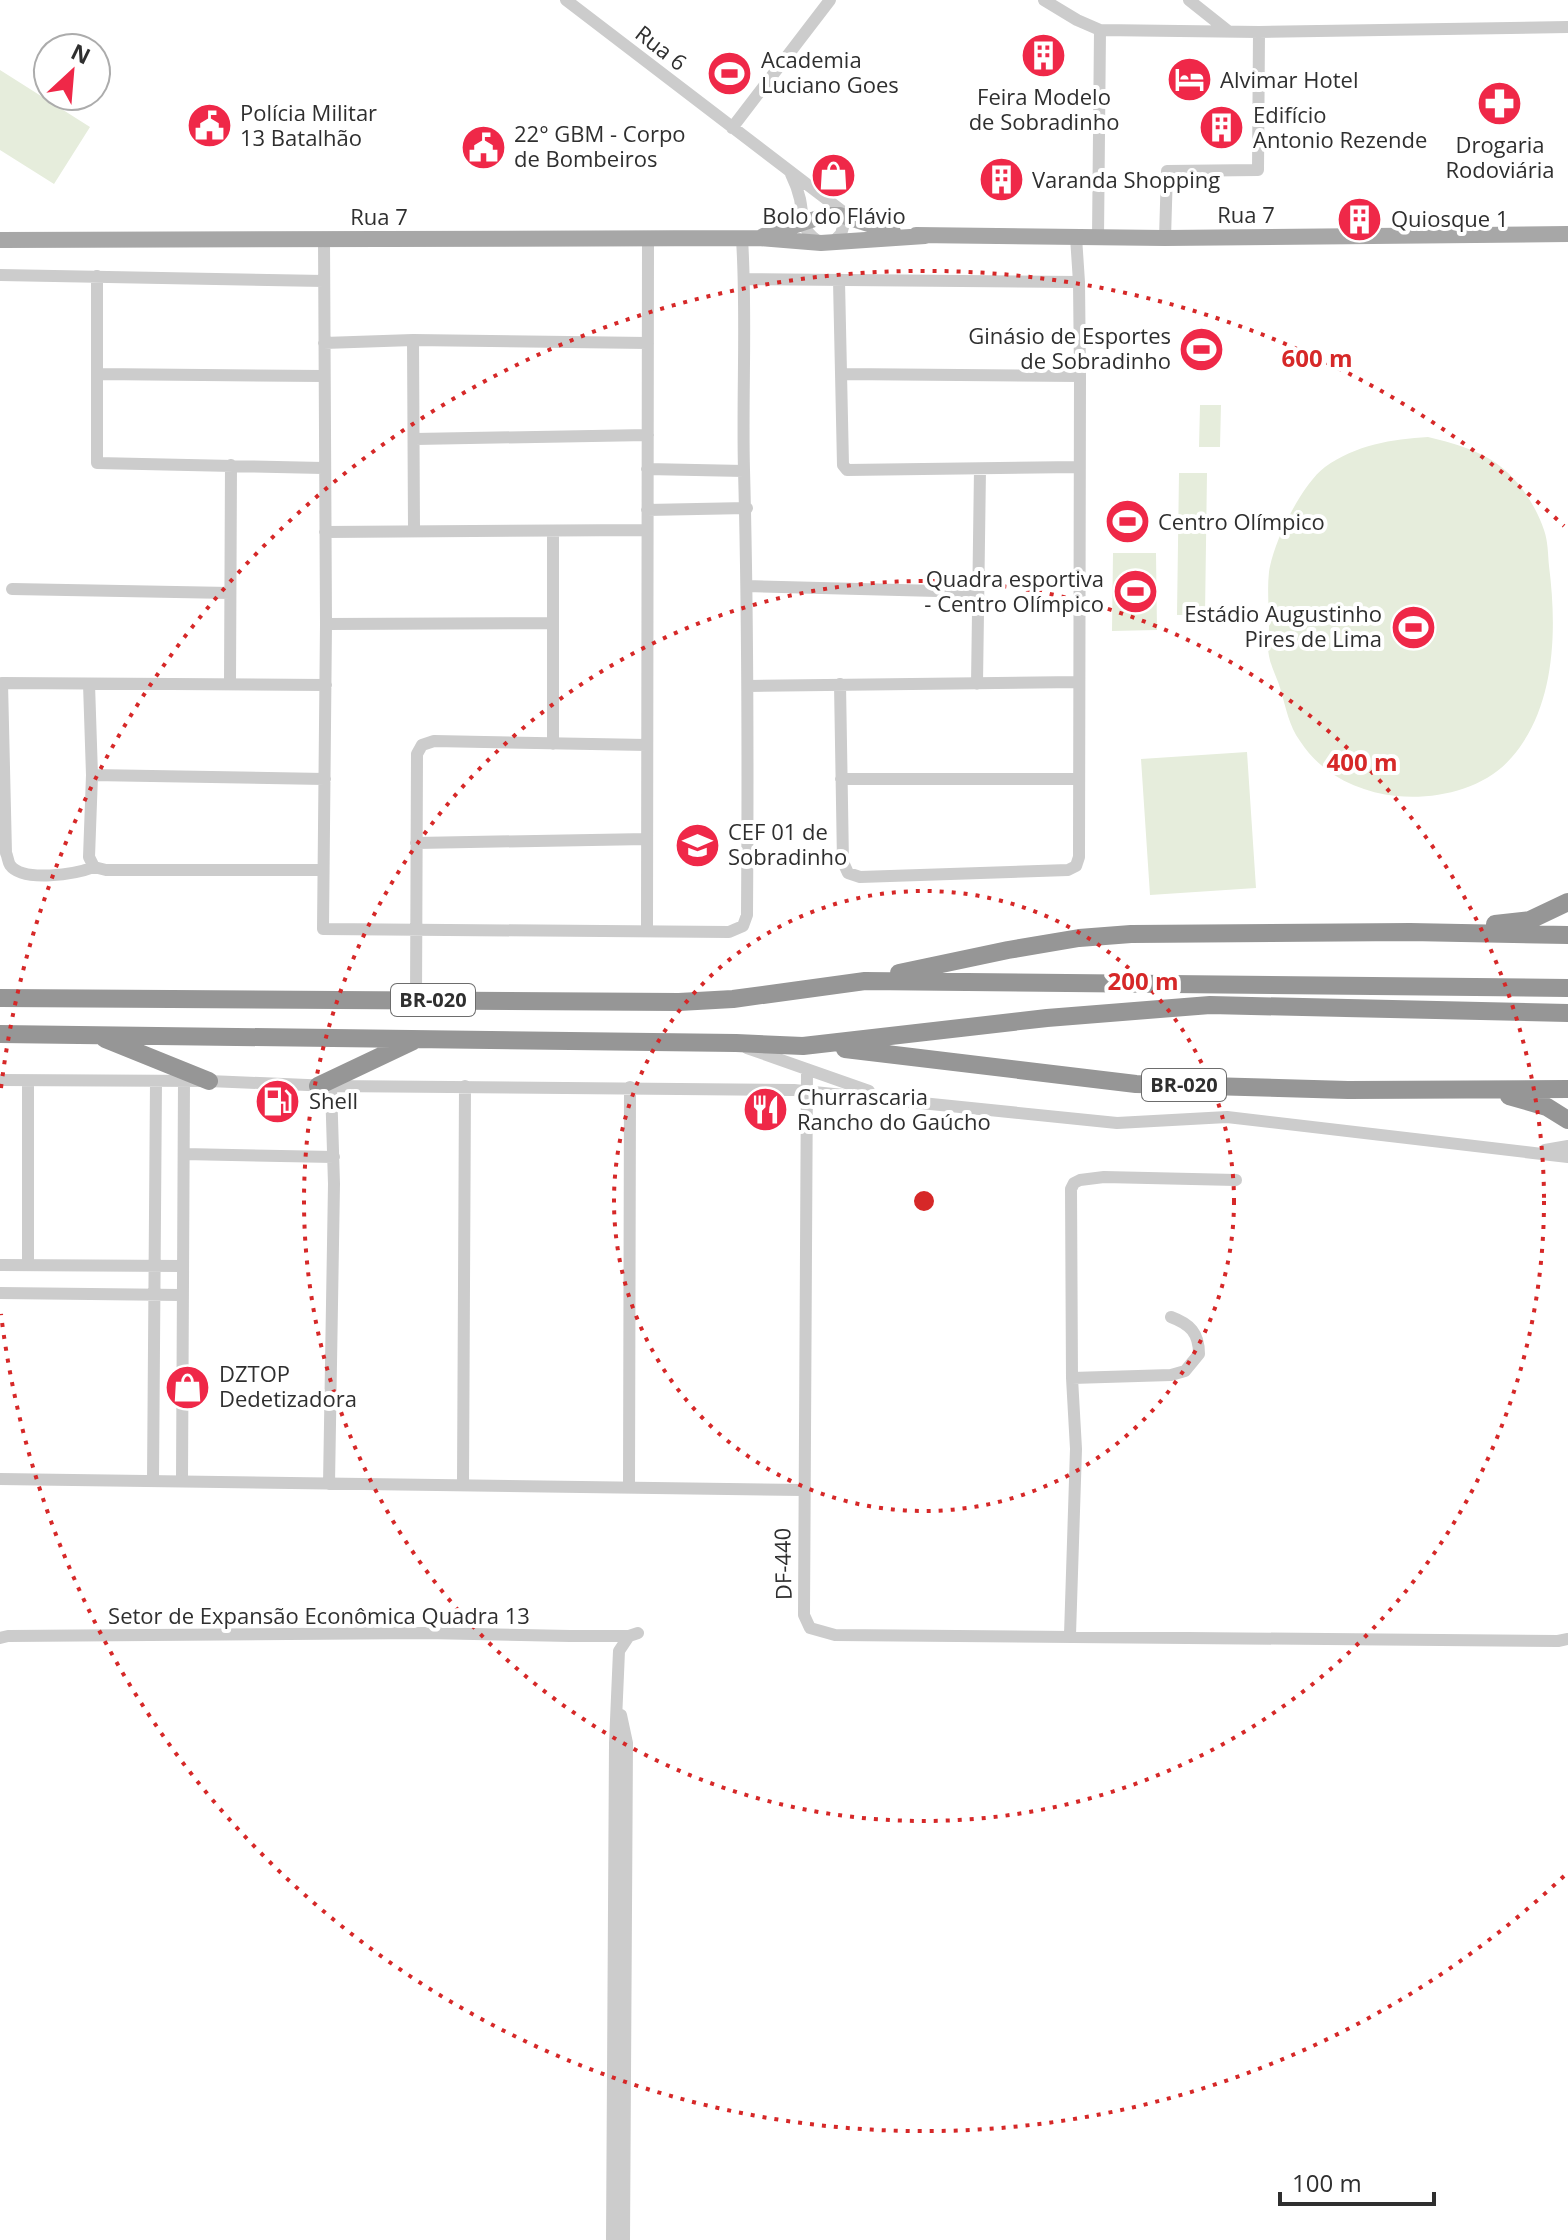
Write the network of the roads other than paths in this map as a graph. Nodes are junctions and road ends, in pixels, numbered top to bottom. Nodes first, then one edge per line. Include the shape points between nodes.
1 (566, 0) edge
2 (830, 0) edge
3 (1044, 0) edge
4 (1189, 0) edge
5 (1567, 27) edge
6 (1100, 30) junction
7 (1228, 31) junction
8 (1259, 32) junction
9 (732, 128) junction
10 (791, 174) junction
11 (846, 217) junction
12 (801, 222) junction
13 (925, 236) junction
14 (1564, 236) edge
15 (1076, 237) junction
16 (1098, 237) junction
17 (1165, 238) junction
18 (324, 239) junction
19 (648, 239) junction
20 (750, 239) junction
21 (0, 240) edge
22 (827, 242) junction
23 (0, 275) edge
24 (97, 276) junction
25 (744, 279) junction
26 (324, 281) junction
27 (839, 281) junction
28 (1079, 282) junction
29 (413, 340) junction
30 (324, 343) junction
31 (648, 343) junction
32 (97, 374) junction
33 (842, 374) junction
34 (324, 376) junction
35 (1080, 376) junction
36 (648, 435) junction
37 (415, 439) junction
38 (231, 465) junction
39 (1078, 467) junction
40 (323, 468) junction
41 (647, 469) junction
42 (980, 469) junction
43 (744, 471) junction
44 (747, 508) junction
45 (647, 510) junction
46 (414, 529) junction
47 (647, 530) junction
48 (553, 531) junction
49 (325, 532) junction
50 (747, 586) junction
51 (12, 589) dead end
52 (977, 592) junction
53 (230, 593) junction
54 (553, 623) junction
55 (326, 624) junction
56 (1078, 682) junction
57 (89, 684) junction
58 (230, 684) junction
59 (840, 684) junction
60 (977, 684) junction
61 (326, 685) junction
62 (749, 686) junction
63 (553, 744) junction
64 (647, 745) junction
65 (92, 775) junction
66 (325, 779) junction
67 (841, 779) junction
68 (1079, 779) junction
69 (647, 839) junction
70 (416, 843) junction
71 (94, 867) junction
72 (323, 870) junction
73 (1568, 902) edge
74 (414, 929) junction
75 (647, 931) junction
76 (1410, 932) junction
77 (1568, 935) edge
78 (865, 981) junction
79 (1567, 988) edge
80 (0, 998) edge
81 (416, 1000) junction
82 (1567, 1013) edge
83 (0, 1034) edge
84 (95, 1035) junction
85 (417, 1039) junction
86 (736, 1043) junction
87 (803, 1046) junction
88 (807, 1069) junction
89 (0, 1080) edge
90 (28, 1081) junction
91 (156, 1081) junction
92 (184, 1081) junction
93 (209, 1081) junction
94 (324, 1086) junction
95 (465, 1086) junction
96 (630, 1087) junction
97 (1471, 1088) junction
98 (1568, 1089) edge
99 (807, 1091) junction
100 (887, 1097) junction
101 (1568, 1120) edge
102 (1568, 1146) edge
103 (1530, 1152) junction
104 (184, 1154) junction
105 (334, 1157) junction
106 (1568, 1157) edge
107 (1236, 1180) dead end
108 (0, 1265) edge
109 (28, 1265) junction
110 (156, 1266) junction
111 (182, 1266) junction
112 (0, 1293) edge
113 (155, 1294) junction
114 (181, 1295) junction
115 (1171, 1317) dead end
116 (1072, 1378) junction
117 (0, 1479) edge
118 (153, 1480) junction
119 (182, 1480) junction
120 (463, 1483) junction
121 (329, 1484) junction
122 (629, 1486) junction
123 (803, 1490) junction
124 (1070, 1635) junction
125 (0, 1638) edge
126 (1565, 1642) edge
127 (618, 1700) junction
128 (612, 2240) edge
129 (624, 2240) edge

1 - 9 street, Rua 6
2 - 9 street
3 - 6 street
4 - 7 street
5 - 8 street
6 - 7 street
6 - 16 street
7 - 8 street
8 - 17 street via 1258,170 1167,171
9 - 10 street, Rua 6
10 - 11 street, Rua 6
10 - 12 street via 800,196
11 - 12 main road, Rua 7 via 827,215
11 - 13 main road, Rua 7 via 885,231
11 - 22 street via 841,234
12 - 20 main road, Rua 7
12 - 22 street via 808,233
13 - 15 main road, Rua 7
13 - 22 main road, Rua 7
14 - 17 main road, Rua 7
15 - 16 main road, Rua 7
15 - 28 street
16 - 17 main road, Rua 7
18 - 19 main road, Rua 7
18 - 21 main road, Rua 7
18 - 26 street
19 - 20 main road, Rua 7
19 - 31 street
20 - 22 main road, Rua 7
20 - 25 street
23 - 24 street
24 - 26 street
24 - 32 street
25 - 27 street
25 - 43 street
26 - 30 street
27 - 28 street
27 - 33 street
28 - 35 street
29 - 30 street
29 - 31 street
29 - 37 street
30 - 34 street
31 - 36 street
32 - 34 street
32 - 38 street via 97,463
33 - 35 street
33 - 42 street via 847,470
34 - 40 street
35 - 39 street
36 - 37 street
36 - 41 street
37 - 46 street
38 - 40 street
38 - 53 street
39 - 42 street
39 - 56 street
40 - 49 street
41 - 43 street
41 - 45 street
42 - 52 street
43 - 44 street
44 - 45 street
44 - 50 street
45 - 47 street
46 - 48 street
46 - 49 street
47 - 48 street
47 - 64 street
48 - 54 street
49 - 55 street
50 - 52 street
50 - 62 street
51 - 53 street
52 - 60 street
53 - 58 street
54 - 55 street
54 - 63 street
55 - 61 street
56 - 60 street
56 - 68 street
57 - 58 street
57 - 65 street
57 - 71 street via 2,683 6,853 10,866 20,872 49,875
58 - 61 street
59 - 60 street
59 - 62 street
59 - 67 street
61 - 66 street
62 - 75 street via 743,926 729,932
63 - 64 street
63 - 70 street via 422,745 417,754
64 - 69 street
65 - 66 street
65 - 71 street via 89,857
66 - 72 street
67 - 68 street
67 - 68 street via 843,862 848,873 860,877 1068,870 1079,857
69 - 70 street
69 - 75 street
70 - 74 street
71 - 72 street
72 - 74 street via 323,929
73 - 76 highway via 1530,920
74 - 75 street
74 - 81 street
76 - 77 highway, BR-020
76 - 78 highway, BR-020 via 1092,937
78 - 79 highway, BR-020
78 - 81 highway, BR-020 via 679,1002
80 - 81 highway, BR-020
82 - 87 highway, BR-020 via 1210,1005
83 - 84 highway, BR-020
84 - 85 highway, BR-020
84 - 93 highway
85 - 86 highway, BR-020
85 - 94 highway
86 - 87 highway, BR-020
86 - 88 street
87 - 97 highway, BR-020 via 1136,1084
88 - 99 street, DF-440
88 - 100 street
89 - 90 street
90 - 91 street
90 - 109 street
91 - 92 street
91 - 110 street
92 - 93 street
92 - 104 street
93 - 94 street
94 - 95 street
94 - 105 street
95 - 96 street
95 - 120 street
96 - 99 street
96 - 122 street
97 - 98 highway, BR-020
97 - 101 highway via 1531,1101
99 - 100 street
99 - 123 street, DF-440
100 - 103 street via 1117,1123 1227,1117
102 - 103 street
103 - 106 street
104 - 105 street
104 - 111 street
105 - 121 street
107 - 116 street via 1104,1177 1074,1183 1069,1198
108 - 109 street
109 - 110 street
110 - 111 street
110 - 113 street
111 - 114 street
112 - 113 street
113 - 114 street
113 - 118 street
114 - 119 street
115 - 116 street via 1185,1322 1199,1342 1199,1354 1185,1371
116 - 124 street via 1076,1459
117 - 118 street
118 - 119 street
119 - 121 street
120 - 121 street
120 - 122 street
122 - 123 street
123 - 124 street, DF-440 via 804,1615 817,1632
124 - 126 street
125 - 127 street, Setor de Expansão Econômica Quadra 13 via 634,1634 619,1651
127 - 128 street
127 - 129 street via 627,1743

